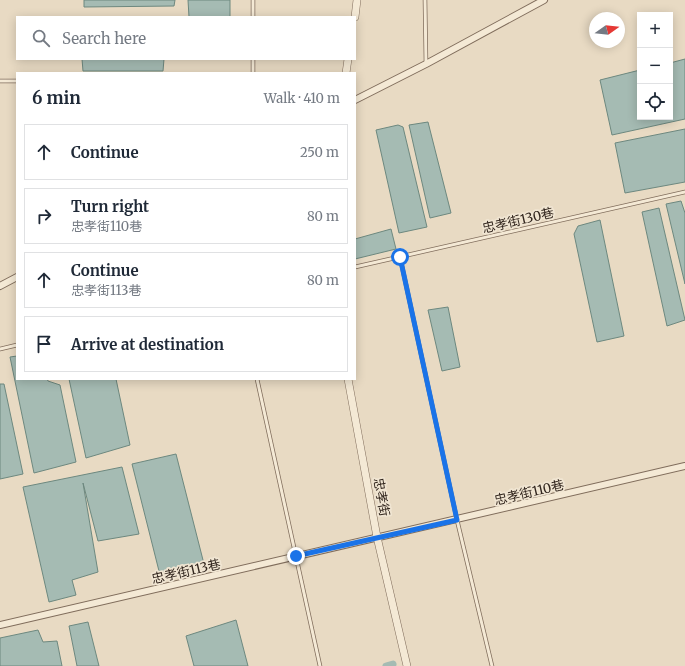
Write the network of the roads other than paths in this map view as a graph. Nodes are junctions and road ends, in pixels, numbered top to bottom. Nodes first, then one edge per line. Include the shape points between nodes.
1 (253, 0) edge
2 (357, 0) edge
3 (425, 0) edge
4 (544, 0) edge
5 (253, 16) edge
6 (355, 16) edge
7 (253, 60) edge
8 (348, 60) edge
9 (426, 64) junction
10 (253, 72) edge
11 (346, 72) edge
12 (0, 81) edge
13 (16, 81) edge
14 (356, 99) edge
15 (685, 192) edge
16 (400, 257) junction
17 (356, 267) edge
18 (16, 277) edge
19 (0, 286) edge
20 (16, 345) edge
21 (0, 349) edge
22 (257, 380) edge
23 (348, 380) edge
24 (685, 466) edge
25 (457, 520) junction
26 (377, 537) junction
27 (296, 556) junction
28 (0, 625) edge
29 (320, 666) edge
30 (407, 666) edge
31 (492, 666) edge

1 - 5 lane
2 - 6 street
3 - 9 lane
4 - 9 street
7 - 10 lane
8 - 11 street
9 - 14 street
12 - 13 lane
15 - 16 lane, 忠孝街130巷
16 - 17 lane, 忠孝街130巷
16 - 25 lane
18 - 19 street
20 - 21 lane
22 - 27 lane
23 - 26 street, 忠孝街
24 - 25 street, 忠孝街110巷
25 - 26 street, 忠孝街110巷
25 - 31 lane
26 - 27 street, 忠孝街113巷
26 - 30 street, 忠孝街
27 - 28 street, 忠孝街113巷
27 - 29 lane

